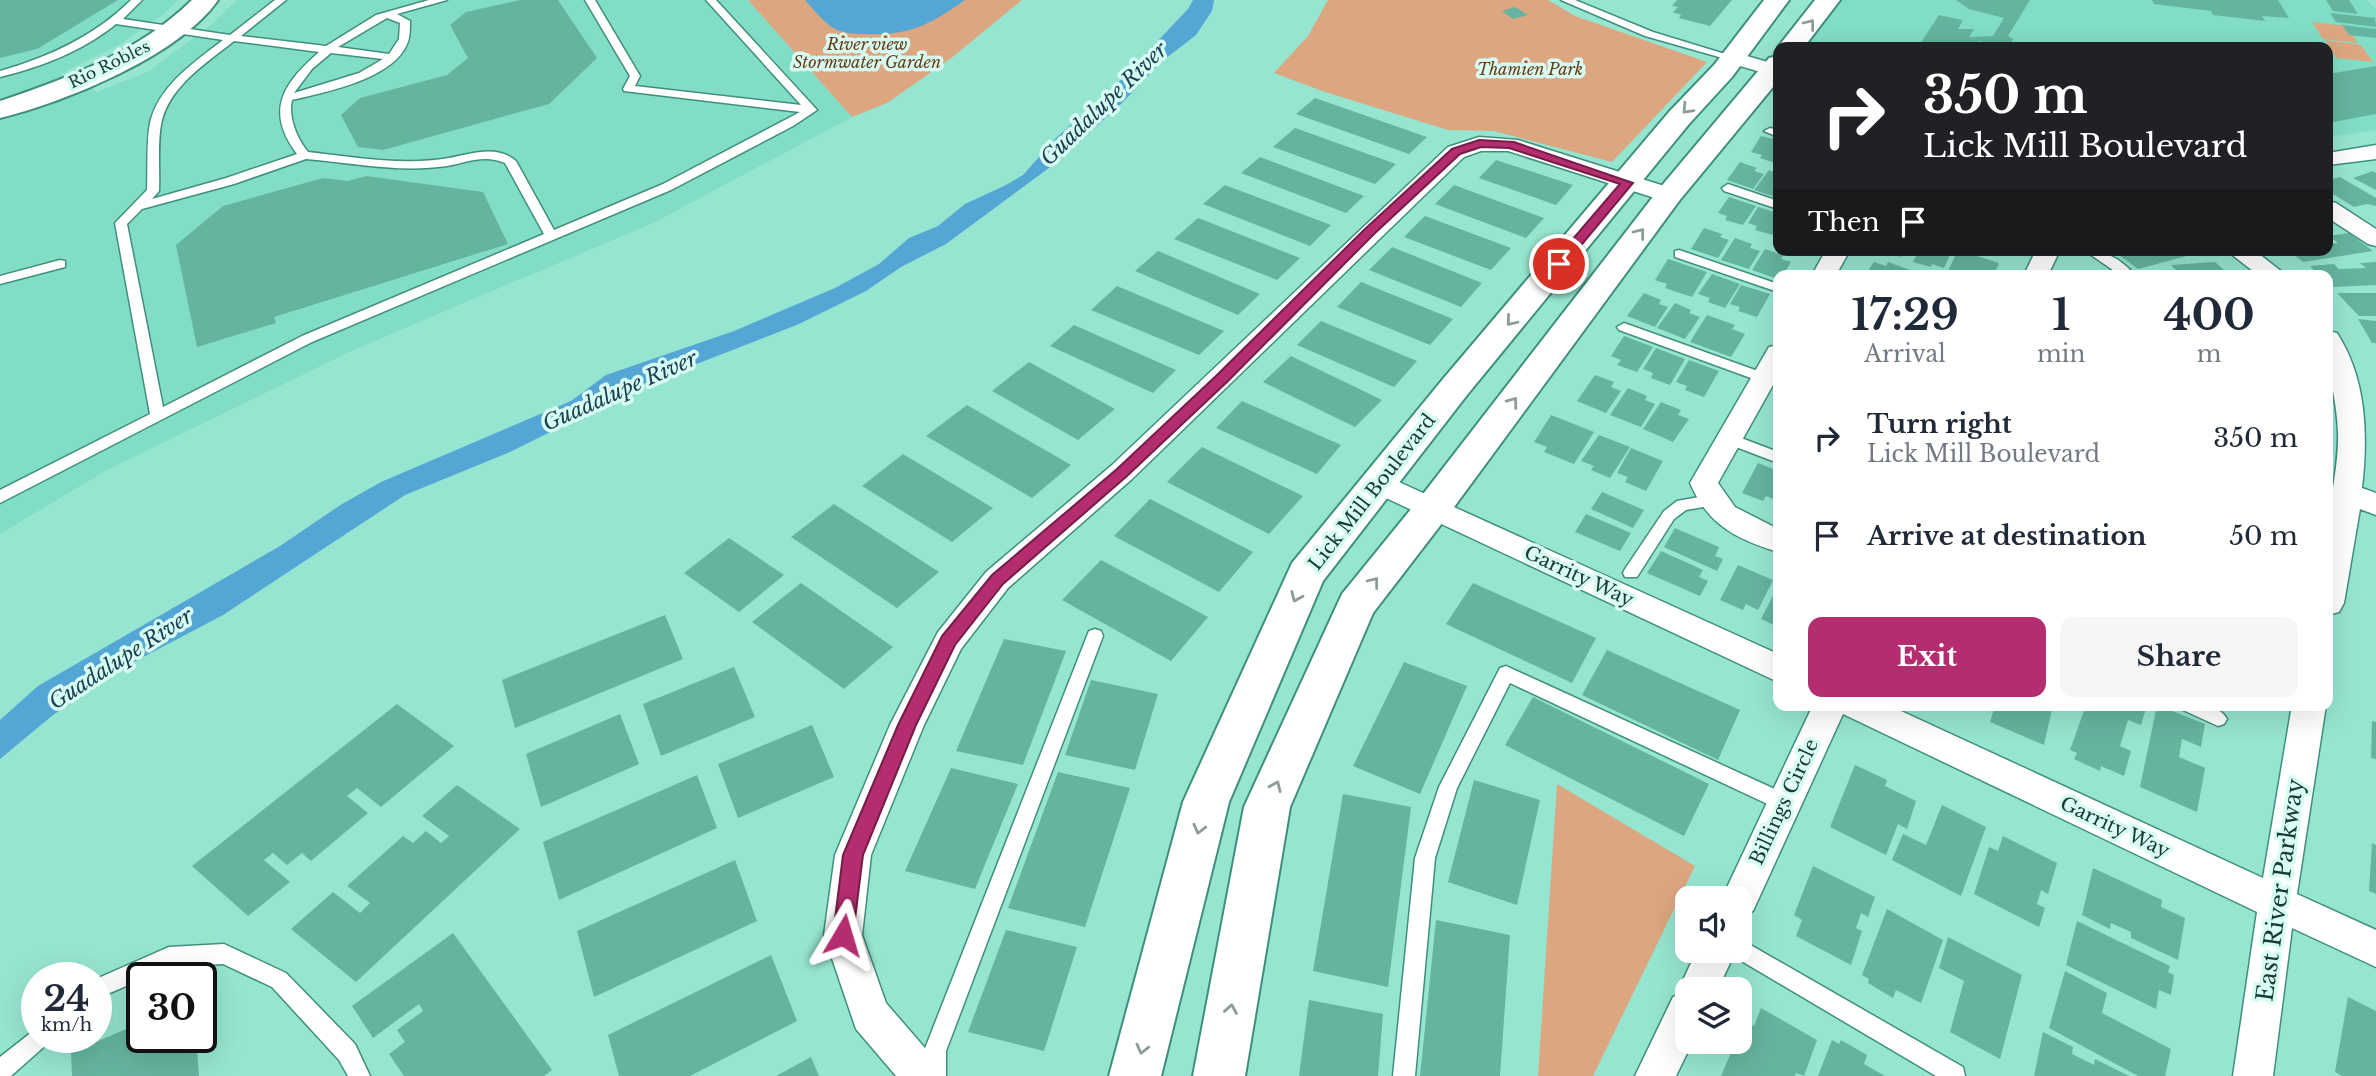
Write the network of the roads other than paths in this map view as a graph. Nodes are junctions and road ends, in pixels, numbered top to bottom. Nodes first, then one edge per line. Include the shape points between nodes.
1 (137, 0) edge
2 (206, 0) edge
3 (281, 0) edge
4 (442, 0) edge
5 (590, 0) edge
6 (711, 0) edge
7 (1566, 0) edge
8 (1777, 0) edge
9 (1828, 0) edge
10 (389, 15) junction
11 (115, 21) junction
12 (176, 28) junction
13 (229, 38) junction
14 (1796, 42) edge
15 (327, 49) junction
16 (392, 57) junction
17 (1733, 58) junction
18 (1773, 62) edge
19 (1773, 71) edge
20 (0, 74) edge
21 (287, 98) junction
22 (0, 110) edge
23 (810, 110) junction
24 (2376, 152) edge
25 (305, 155) junction
26 (2333, 158) edge
27 (1627, 183) junction
28 (1728, 188) dead end
29 (1669, 195) junction
30 (1773, 203) edge
31 (138, 207) junction
32 (2333, 211) edge
33 (552, 237) junction
34 (2376, 239) edge
35 (1679, 254) dead end
36 (2102, 256) edge
37 (2247, 256) edge
38 (60, 264) dead end
39 (2122, 270) edge
40 (2267, 270) edge
41 (0, 280) edge
42 (1773, 286) edge
43 (1624, 327) dead end
44 (2333, 348) edge
45 (1773, 359) edge
46 (1773, 361) edge
47 (156, 414) junction
48 (1728, 438) junction
49 (1773, 456) edge
50 (1379, 482) junction
51 (2347, 494) junction
52 (0, 497) edge
53 (1710, 501) junction
54 (2376, 504) edge
55 (1433, 508) junction
56 (1773, 539) edge
57 (1631, 573) dead end
58 (2333, 574) edge
59 (1095, 636) dead end
60 (1773, 667) edge
61 (1826, 711) edge
62 (1868, 711) edge
63 (2201, 711) edge
64 (2308, 711) edge
65 (2218, 719) dead end
66 (1785, 803) junction
67 (1746, 886) edge
68 (2277, 903) junction
69 (2376, 949) edge
70 (1752, 956) edge
71 (112, 982) edge
72 (1675, 1035) edge
73 (21, 1053) edge
74 (0, 1071) edge
75 (1955, 1075) edge
76 (359, 1076) edge
77 (923, 1076) edge
78 (935, 1076) edge
79 (1135, 1076) edge
80 (1219, 1076) edge
81 (1404, 1076) edge
82 (1655, 1076) edge
83 (2253, 1076) edge

1 - 11 lane
2 - 12 main road, Rio Robles
3 - 13 lane
4 - 10 lane
5 - 23 lane via 635,76 628,89
6 - 23 lane
7 - 17 lane via 1649,34
8 - 17 main road, Lick Mill Boulevard
14 -> 9 main road
10 - 15 lane
10 - 16 lane via 405,21 407,34 403,47
11 - 12 lane
11 - 20 lane via 33,66
12 - 13 lane
12 - 22 main road, Rio Robles via 97,72
13 - 15 lane
13 - 31 lane via 186,74 168,97 156,120 153,191
15 - 16 lane
15 - 21 lane
16 - 21 lane via 339,86
17 - 18 street
17 -> 27 main road, Lick Mill Boulevard
19 - 29 main road
21 - 25 lane via 288,124
23 - 33 lane via 667,187
24 - 26 street
25 - 31 lane
25 - 33 lane via 412,164 499,155 510,161
27 - 29 street
27 -> 50 main road, Lick Mill Boulevard
27 - 77 street via 1510,145 1479,144 1456,152 1222,379 997,580 948,641 853,855 843,935 870,1015
28 - 30 lane
55 -> 29 main road
31 - 47 lane via 121,223
32 - 34 street
33 - 47 lane via 307,339
35 - 42 lane
36 - 39 lane
37 - 40 street
38 - 41 lane
43 - 45 lane
44 - 51 street via 2349,399 2352,460
46 - 48 street
47 - 52 lane
48 - 49 lane
48 - 53 street via 1704,483
50 - 55 street, Garrity Way
50 -> 79 main road, Lick Mill Boulevard via 1306,574 1206,802
51 - 54 street
51 - 58 street
53 - 56 street via 1727,519
53 - 57 lane via 1682,505 1669,515
55 - 60 street, Garrity Way
80 -> 55 main road via 1267,807 1356,605
59 - 78 lane via 935,1051
61 - 66 street, Billings Circle
62 - 68 street, Garrity Way
63 - 65 lane
64 - 68 street, East River Parkway
66 - 67 street, Billings Circle
66 - 81 lane via 1506,673 1448,787 1425,858
68 - 69 street, Garrity Way
68 - 83 street, East River Parkway
70 - 75 lane
71 - 76 lane via 169,957 224,954 279,980 346,1052
72 - 82 street
73 - 74 lane

